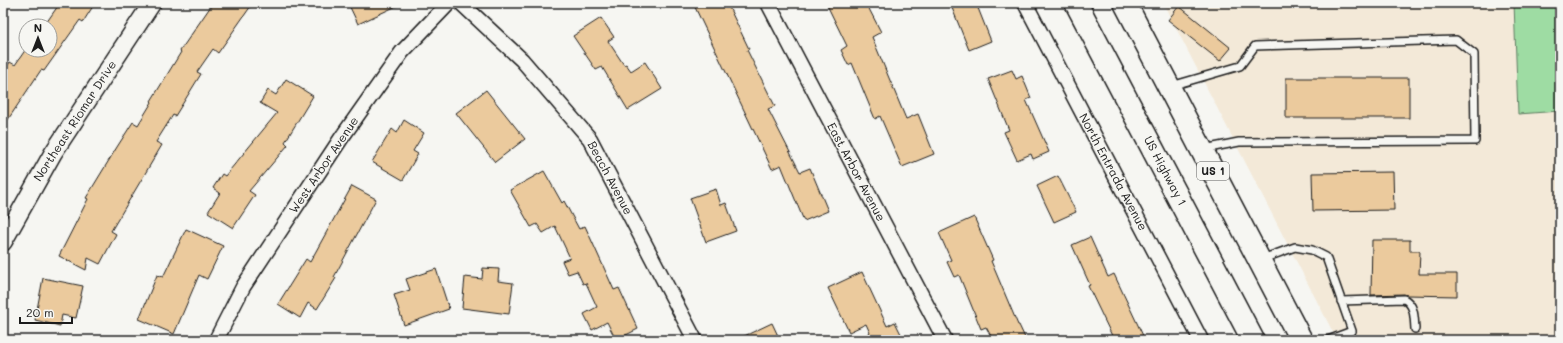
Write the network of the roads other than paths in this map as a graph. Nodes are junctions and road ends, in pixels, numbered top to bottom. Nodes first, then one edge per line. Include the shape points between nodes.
1 (152, 3) edge
2 (449, 3) edge
3 (461, 3) edge
4 (768, 3) edge
5 (1025, 3) edge
6 (1076, 3) edge
7 (1125, 3) edge
8 (1169, 87) junction
9 (1202, 149) junction
10 (3, 242) edge
11 (1260, 260) junction
12 (1341, 301) junction
13 (1415, 329) dead end
14 (216, 340) edge
15 (695, 340) edge
16 (945, 340) edge
17 (1201, 340) edge
18 (1253, 340) edge
19 (1301, 340) edge
20 (1328, 340) edge

1 - 10 street, Northeast Riomar Drive via 53,154
2 - 14 street, West Arbor Avenue via 402,52 342,137 242,286
3 - 15 street, Beach Avenue via 522,60 590,139
4 - 16 street, East Arbor Avenue
5 - 17 street, North Entrada Avenue
6 - 18 main road, US Highway 1
7 - 8 main road, US 1
8 - 9 main road, US 1
8 - 9 lane via 1240,66 1255,46 1456,40 1474,54 1475,141 1239,142
9 - 11 main road, US 1
11 - 12 lane via 1295,247 1312,250 1326,257
11 - 19 main road, US 1
12 - 13 lane via 1404,299 1413,308
12 - 20 lane via 1352,331

